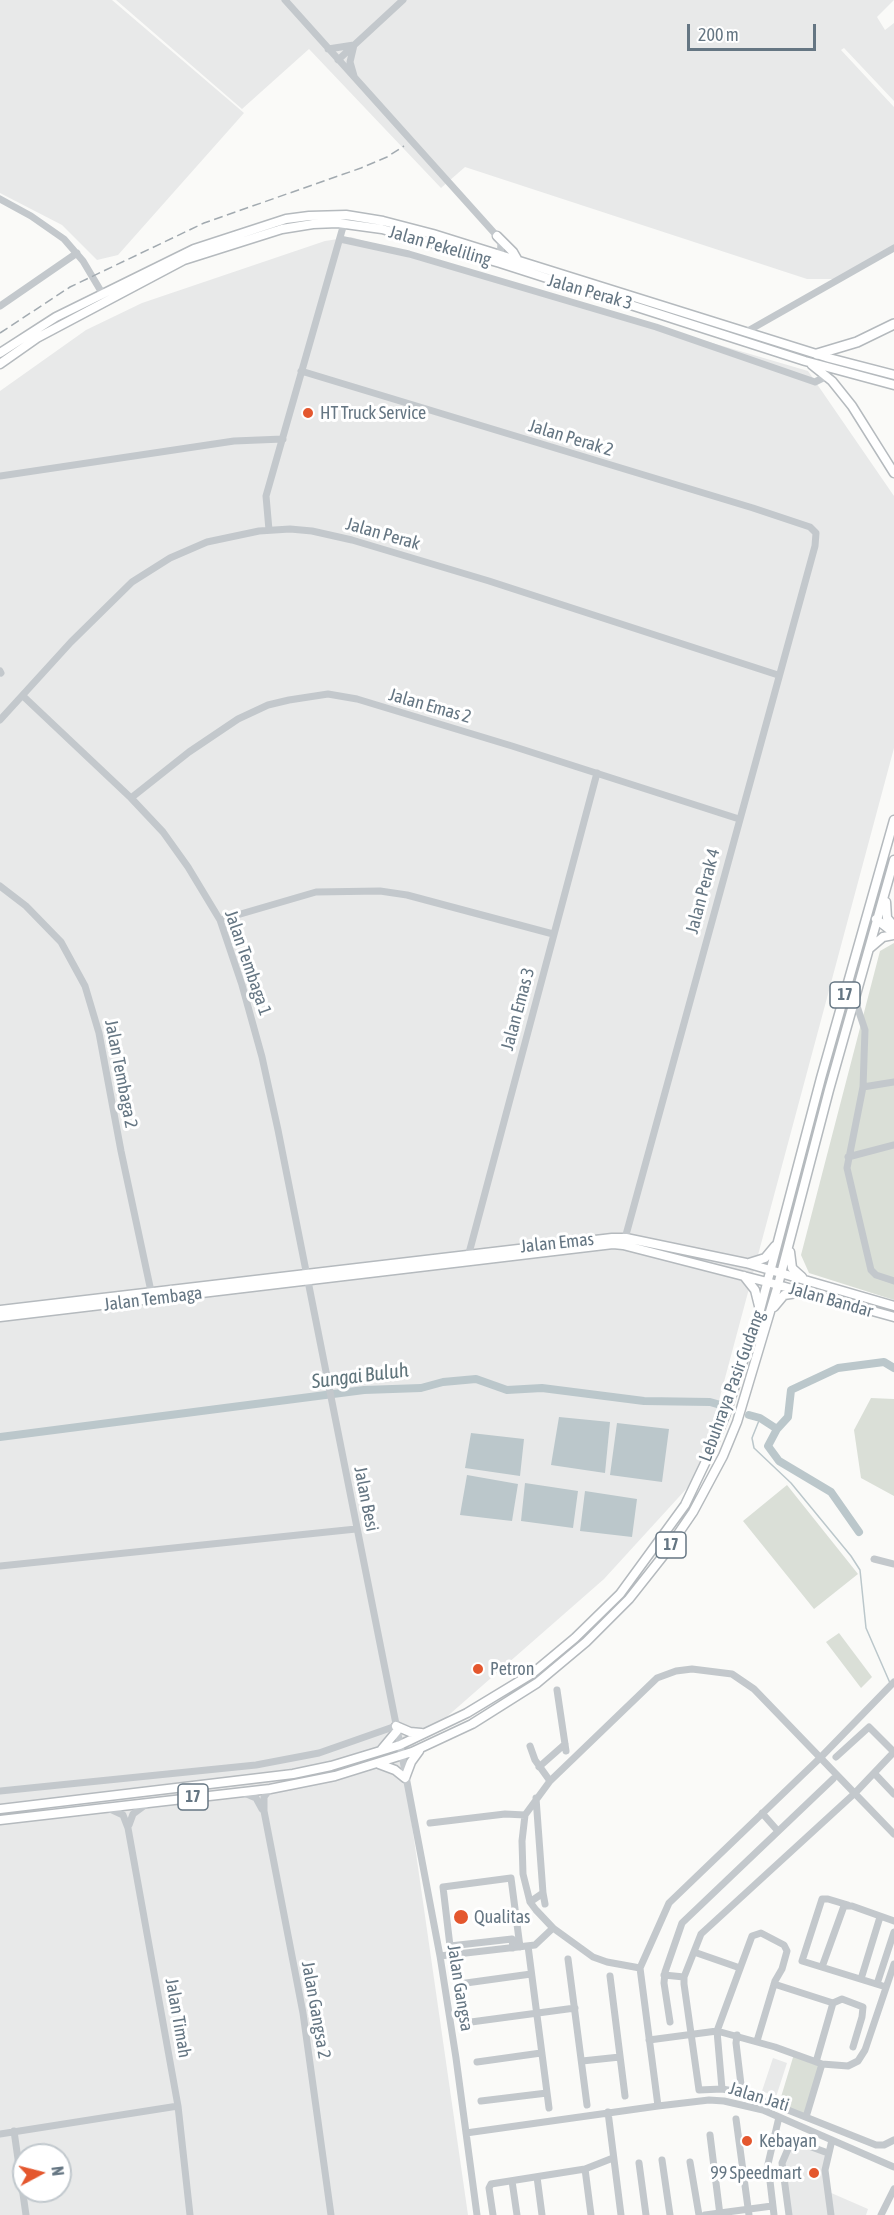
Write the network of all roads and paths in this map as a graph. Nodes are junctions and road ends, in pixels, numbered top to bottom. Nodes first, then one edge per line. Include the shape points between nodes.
1 (285, 0) edge
2 (403, 0) edge
3 (354, 45) junction
4 (328, 49) junction
5 (338, 60) junction
6 (354, 78) junction
7 (0, 199) edge
8 (346, 219) junction
9 (497, 236) junction
10 (340, 239) junction
11 (894, 248) edge
12 (77, 253) junction
13 (497, 258) junction
14 (516, 259) junction
15 (105, 297) junction
16 (0, 306) edge
17 (894, 324) edge
18 (746, 332) junction
19 (0, 353) edge
20 (817, 354) junction
21 (805, 360) junction
22 (0, 364) edge
23 (301, 371) junction
24 (894, 375) edge
25 (827, 376) junction
26 (894, 385) edge
27 (283, 438) junction
28 (894, 473) edge
29 (0, 476) edge
30 (269, 530) junction
31 (815, 546) joint
32 (778, 675) junction
33 (23, 696) junction
34 (0, 720) edge
35 (597, 773) junction
36 (131, 798) junction
37 (739, 819) junction
38 (894, 820) edge
39 (892, 834) edge
40 (894, 860) edge
41 (0, 886) edge
42 (886, 890) junction
43 (869, 913) junction
44 (220, 920) junction
45 (878, 920) junction
46 (894, 926) edge
47 (554, 934) junction
48 (894, 934) edge
49 (870, 948) junction
50 (855, 1000) junction
51 (894, 1082) edge
52 (863, 1087) junction
53 (894, 1145) edge
54 (848, 1156) junction
55 (778, 1239) junction
56 (790, 1240) junction
57 (624, 1241) junction
58 (469, 1253) junction
59 (746, 1263) junction
60 (770, 1269) junction
61 (782, 1272) junction
62 (744, 1276) junction
63 (306, 1277) junction
64 (807, 1279) junction
65 (894, 1281) edge
66 (767, 1282) junction
67 (778, 1285) junction
68 (804, 1292) junction
69 (152, 1296) junction
70 (894, 1306) edge
71 (0, 1310) edge
72 (760, 1310) junction
73 (770, 1312) junction
74 (0, 1317) edge
75 (894, 1317) edge
76 (356, 1529) junction
77 (874, 1559) dead end
78 (894, 1564) edge
79 (0, 1566) edge
80 (894, 1682) edge
81 (557, 1690) dead end
82 (397, 1729) junction
83 (424, 1732) junction
84 (400, 1745) junction
85 (530, 1746) dead end
86 (421, 1748) junction
87 (379, 1751) junction
88 (402, 1756) junction
89 (836, 1757) dead end
90 (820, 1758) junction
91 (379, 1764) junction
92 (539, 1767) junction
93 (874, 1773) junction
94 (405, 1778) junction
95 (833, 1779) dead end
96 (550, 1781) junction
97 (270, 1789) junction
98 (0, 1791) edge
99 (243, 1792) junction
100 (855, 1793) junction
101 (894, 1794) edge
102 (536, 1798) junction
103 (148, 1802) junction
104 (102, 1807) junction
105 (0, 1809) edge
106 (264, 1811) junction
107 (762, 1813) junction
108 (525, 1815) junction
109 (0, 1820) edge
110 (430, 1823) dead end
111 (128, 1828) junction
112 (777, 1830) junction
113 (894, 1834) edge
114 (543, 1893) junction
115 (530, 1902) junction
116 (545, 1904) dead end
117 (845, 1906) junction
118 (880, 1917) junction
119 (894, 1921) edge
120 (553, 1928) junction
121 (894, 1932) edge
122 (516, 1939) junction
123 (521, 1947) junction
124 (694, 1952) junction
125 (440, 1956) junction
126 (568, 1959) dead end
127 (894, 1964) edge
128 (822, 1967) junction
129 (640, 1968) junction
130 (740, 1968) junction
131 (531, 1974) junction
132 (664, 1975) junction
133 (610, 1976) dead end
134 (684, 1977) junction
135 (861, 1979) junction
136 (466, 1983) dead end
137 (774, 1984) junction
138 (877, 1984) junction
139 (889, 1986) edge
140 (833, 2003) junction
141 (575, 2008) junction
142 (536, 2013) junction
143 (471, 2022) dead end
144 (670, 2022) dead end
145 (717, 2031) junction
146 (692, 2035) junction
147 (737, 2035) junction
148 (649, 2038) junction
149 (757, 2041) junction
150 (853, 2047) dead end
151 (541, 2054) junction
152 (620, 2056) junction
153 (582, 2061) junction
154 (477, 2062) dead end
155 (819, 2063) junction
156 (722, 2089) junction
157 (547, 2093) junction
158 (742, 2093) junction
159 (625, 2096) dead end
160 (481, 2101) dead end
161 (587, 2105) dead end
162 (178, 2106) junction
163 (658, 2106) junction
164 (549, 2108) dead end
165 (608, 2112) junction
166 (779, 2117) junction
167 (806, 2117) junction
168 (736, 2120) dead end
169 (14, 2131) junction
170 (0, 2133) edge
171 (466, 2133) junction
172 (711, 2136) dead end
173 (832, 2140) junction
174 (891, 2142) edge
175 (828, 2153) junction
176 (613, 2158) junction
177 (662, 2160) dead end
178 (690, 2162) dead end
179 (639, 2163) dead end
180 (894, 2167) edge
181 (585, 2169) junction
182 (537, 2177) junction
183 (512, 2181) junction
184 (894, 2189) edge
185 (772, 2206) junction
186 (748, 2212) edge
187 (720, 2214) edge
188 (26, 2215) edge
189 (190, 2215) edge
190 (331, 2215) edge
191 (477, 2215) edge
192 (493, 2215) edge
193 (517, 2215) edge
194 (542, 2215) edge
195 (591, 2215) edge
196 (621, 2215) edge
197 (646, 2215) edge
198 (670, 2215) edge
199 (699, 2215) edge
200 (705, 2215) edge
201 (774, 2215) edge
202 (789, 2215) edge
203 (831, 2215) edge
204 (881, 2215) edge

1 - 4 street
2 - 3 street
3 - 4 street
3 - 5 street
3 - 6 street via 350,65
4 - 5 street
5 - 6 street
6 - 9 street
7 - 12 street via 45,225
8 - 10 street
8 - 13 main road, Jalan Pekeliling
8 - 15 main road, Jalan Pekeliling via 282,229 183,260
9 - 13 street
9 - 14 main road
10 - 23 street
10 - 25 street, Jalan Perak 3 via 409,254 656,327 815,382
11 - 18 street
12 - 15 street
12 - 16 street
13 - 14 main road, Jalan Pekeliling
13 - 21 main road, Jalan Pekeliling
14 - 18 main road, Jalan Pekeliling
15 - 19 main road, Jalan Pekeliling via 33,331
15 - 22 main road, Jalan Pekeliling
17 - 20 highway via 857,342
18 - 20 main road, Jalan Pekeliling
20 - 24 main road, Jalan Pekeliling
21 - 25 main road
21 - 26 main road, Jalan Pekeliling
23 - 27 street
23 - 31 street, Jalan Perak 2 via 810,527 817,536
25 - 28 main road via 852,406
27 - 29 street via 234,441
27 - 30 street via 266,496
30 - 32 street, Jalan Perak via 312,531 352,540
30 - 33 street, Jalan Perak via 207,542 170,558 132,582
31 - 32 street, Jalan Perak 4
32 - 37 street, Jalan Perak 4
33 - 34 street, Jalan Perak
33 - 36 street, Jalan Tembaga 1
35 - 36 street, Jalan Emas 2 via 357,699 328,694 268,705 238,719
35 - 37 street, Jalan Emas 2
35 - 47 street, Jalan Emas 3
36 - 44 street, Jalan Tembaga 1 via 163,832
37 - 57 street, Jalan Perak 4
38 - 39 main road, Lebuhraya Pasir Gudang / 17
39 - 43 main road, Lebuhraya Pasir Gudang / 17
40 - 42 main road, Lebuhraya Pasir Gudang / 17
41 - 69 street, Jalan Tembaga 2 via 61,942 85,986 99,1034
42 - 45 main road, Lebuhraya Pasir Gudang / 17
42 - 46 main road via 885,911
43 - 45 main road
43 - 55 main road, Lebuhraya Pasir Gudang / 17
44 - 47 street via 316,892 380,891
44 - 63 street, Jalan Tembaga 1 via 262,1057
45 - 48 main road
45 - 49 main road, Lebuhraya Pasir Gudang / 17
47 - 58 street, Jalan Emas 3
48 - 49 main road
49 - 50 main road, Lebuhraya Pasir Gudang / 17
50 - 52 street via 865,1030
50 - 56 main road, Lebuhraya Pasir Gudang / 17
51 - 52 street
52 - 54 street
53 - 54 street
54 - 65 street via 848,1172 871,1270
55 - 59 main road via 765,1258
55 - 60 main road, Lebuhraya Pasir Gudang / 17
56 - 61 main road, Lebuhraya Pasir Gudang / 17
56 - 64 main road via 792,1268
57 - 58 main road, Jalan Emas via 586,1239
57 - 59 main road, Jalan Emas
57 - 62 main road, Jalan Emas
57 - 63 main road, Jalan Emas
58 - 63 main road, Jalan Emas
59 - 60 main road, Jalan Emas
60 - 61 main road, Jalan Emas
60 - 66 main road, Lebuhraya Pasir Gudang / 17
61 - 64 main road, Jalan Emas
61 - 67 main road, Lebuhraya Pasir Gudang / 17
62 - 66 main road, Jalan Emas
62 - 72 main road via 755,1290
63 - 69 main road, Jalan Tembaga
63 - 76 street, Jalan Besi
64 - 70 main road, Jalan Bandar
66 - 67 main road, Jalan Bandar
66 - 72 main road, Lebuhraya Pasir Gudang / 17
67 - 68 main road, Jalan Bandar
67 - 73 main road, Lebuhraya Pasir Gudang / 17
68 - 73 main road via 784,1295
68 - 75 main road, Jalan Bandar
69 - 71 main road, Jalan Tembaga
69 - 74 main road, Jalan Tembaga
72 - 83 main road, Lebuhraya Pasir Gudang / 17 via 725,1416 685,1505 620,1594 533,1672 467,1713
73 - 86 main road, Lebuhraya Pasir Gudang / 17 via 723,1456 663,1557 629,1599 537,1683 472,1724
76 - 79 street
76 - 82 street, Jalan Besi
77 - 78 street
80 - 90 street
81 - 92 street via 565,1748
82 - 83 main road
82 - 84 street, Jalan Gangsa
82 - 87 main road
82 - 98 street via 319,1753 256,1765
83 - 84 main road, Lebuhraya Pasir Gudang / 17
84 - 87 main road, Lebuhraya Pasir Gudang / 17
84 - 88 street, Jalan Gangsa
85 - 92 street
86 - 88 main road, Lebuhraya Pasir Gudang / 17
86 - 94 main road
87 - 105 main road, Lebuhraya Pasir Gudang / 17 via 293,1774
88 - 91 main road, Lebuhraya Pasir Gudang / 17
88 - 94 street, Jalan Gangsa
89 - 93 street via 871,1727 894,1752
90 - 96 street via 745,1682 721,1671 685,1669 657,1678
90 - 100 street
90 - 107 street
91 - 94 main road
91 - 97 main road, Lebuhraya Pasir Gudang / 17
92 - 96 street
93 - 100 street
93 - 101 street
94 - 125 street, Jalan Gangsa
95 - 112 street
96 - 102 street
97 - 99 main road, Lebuhraya Pasir Gudang / 17
97 - 106 street, Jalan Gangsa 2 via 263,1800
99 - 103 main road, Lebuhraya Pasir Gudang / 17
99 - 106 street via 256,1798
100 - 113 street
100 - 124 street via 701,1934
102 - 108 street
102 - 114 street
103 - 104 main road, Lebuhraya Pasir Gudang / 17
103 - 111 street via 133,1814
104 - 109 main road, Lebuhraya Pasir Gudang / 17
104 - 111 street via 123,1815
106 - 190 street, Jalan Gangsa 2 via 303,2013
107 - 112 street
107 - 129 street via 669,1903
108 - 110 street
108 - 115 street via 522,1857
111 - 162 street, Jalan Timah
112 - 132 street via 682,1923
114 - 115 street
114 - 116 street
115 - 120 street
117 - 118 street
117 - 128 street
117 - 128 street via 822,1899 802,1961
118 - 119 street
118 - 135 street
120 - 123 street via 537,1945
120 - 129 street via 596,1958
121 - 138 street
122 - 122 street via 451,1947 442,1888 511,1878
122 - 123 street
123 - 125 street
123 - 131 street
124 - 130 street
124 - 134 street
125 - 171 street, Jalan Gangsa
126 - 141 street
127 - 139 street
128 - 135 street
129 - 148 street
130 - 137 street via 752,1936 763,1933 787,1948
130 - 145 street
131 - 136 street
131 - 142 street
132 - 134 street
132 - 144 street
133 - 152 street
134 - 146 street
135 - 138 street
137 - 140 street
137 - 149 street
138 - 139 street
139 - 155 street via 858,2061 848,2066
140 - 150 street via 842,1999 863,2007
140 - 155 street
141 - 142 street
141 - 153 street
142 - 143 street
142 - 151 street
145 - 146 street
145 - 147 street
145 - 156 street
146 - 148 street
146 - 156 street via 699,2090
147 - 149 street
147 - 158 street
148 - 163 street
149 - 155 street
151 - 154 street
151 - 157 street
152 - 153 street
152 - 159 street
153 - 161 street
155 - 167 street
156 - 158 street
157 - 160 street
157 - 164 street
158 - 167 street
162 - 169 street
162 - 189 street, Jalan Timah
163 - 165 street, Jalan Jati
163 - 166 street, Jalan Jati via 724,2101
165 - 171 street, Jalan Jati
165 - 176 street
166 - 173 street, Jalan Jati
166 - 185 street via 768,2164
167 - 174 street via 876,2145
168 - 186 street
169 - 170 street
169 - 188 street
171 - 191 street, Jalan Gangsa
172 - 187 street
173 - 175 street
173 - 180 street, Jalan Jati
175 - 202 street via 791,2142 782,2163
175 - 203 street via 825,2170
176 - 181 street
176 - 196 street
177 - 198 street
178 - 199 street
179 - 197 street
181 - 182 street
181 - 195 street
182 - 183 street
182 - 194 street
183 - 192 street via 491,2184
183 - 193 street
184 - 204 street
185 - 186 street
185 - 201 street
186 - 187 street
187 - 200 street

